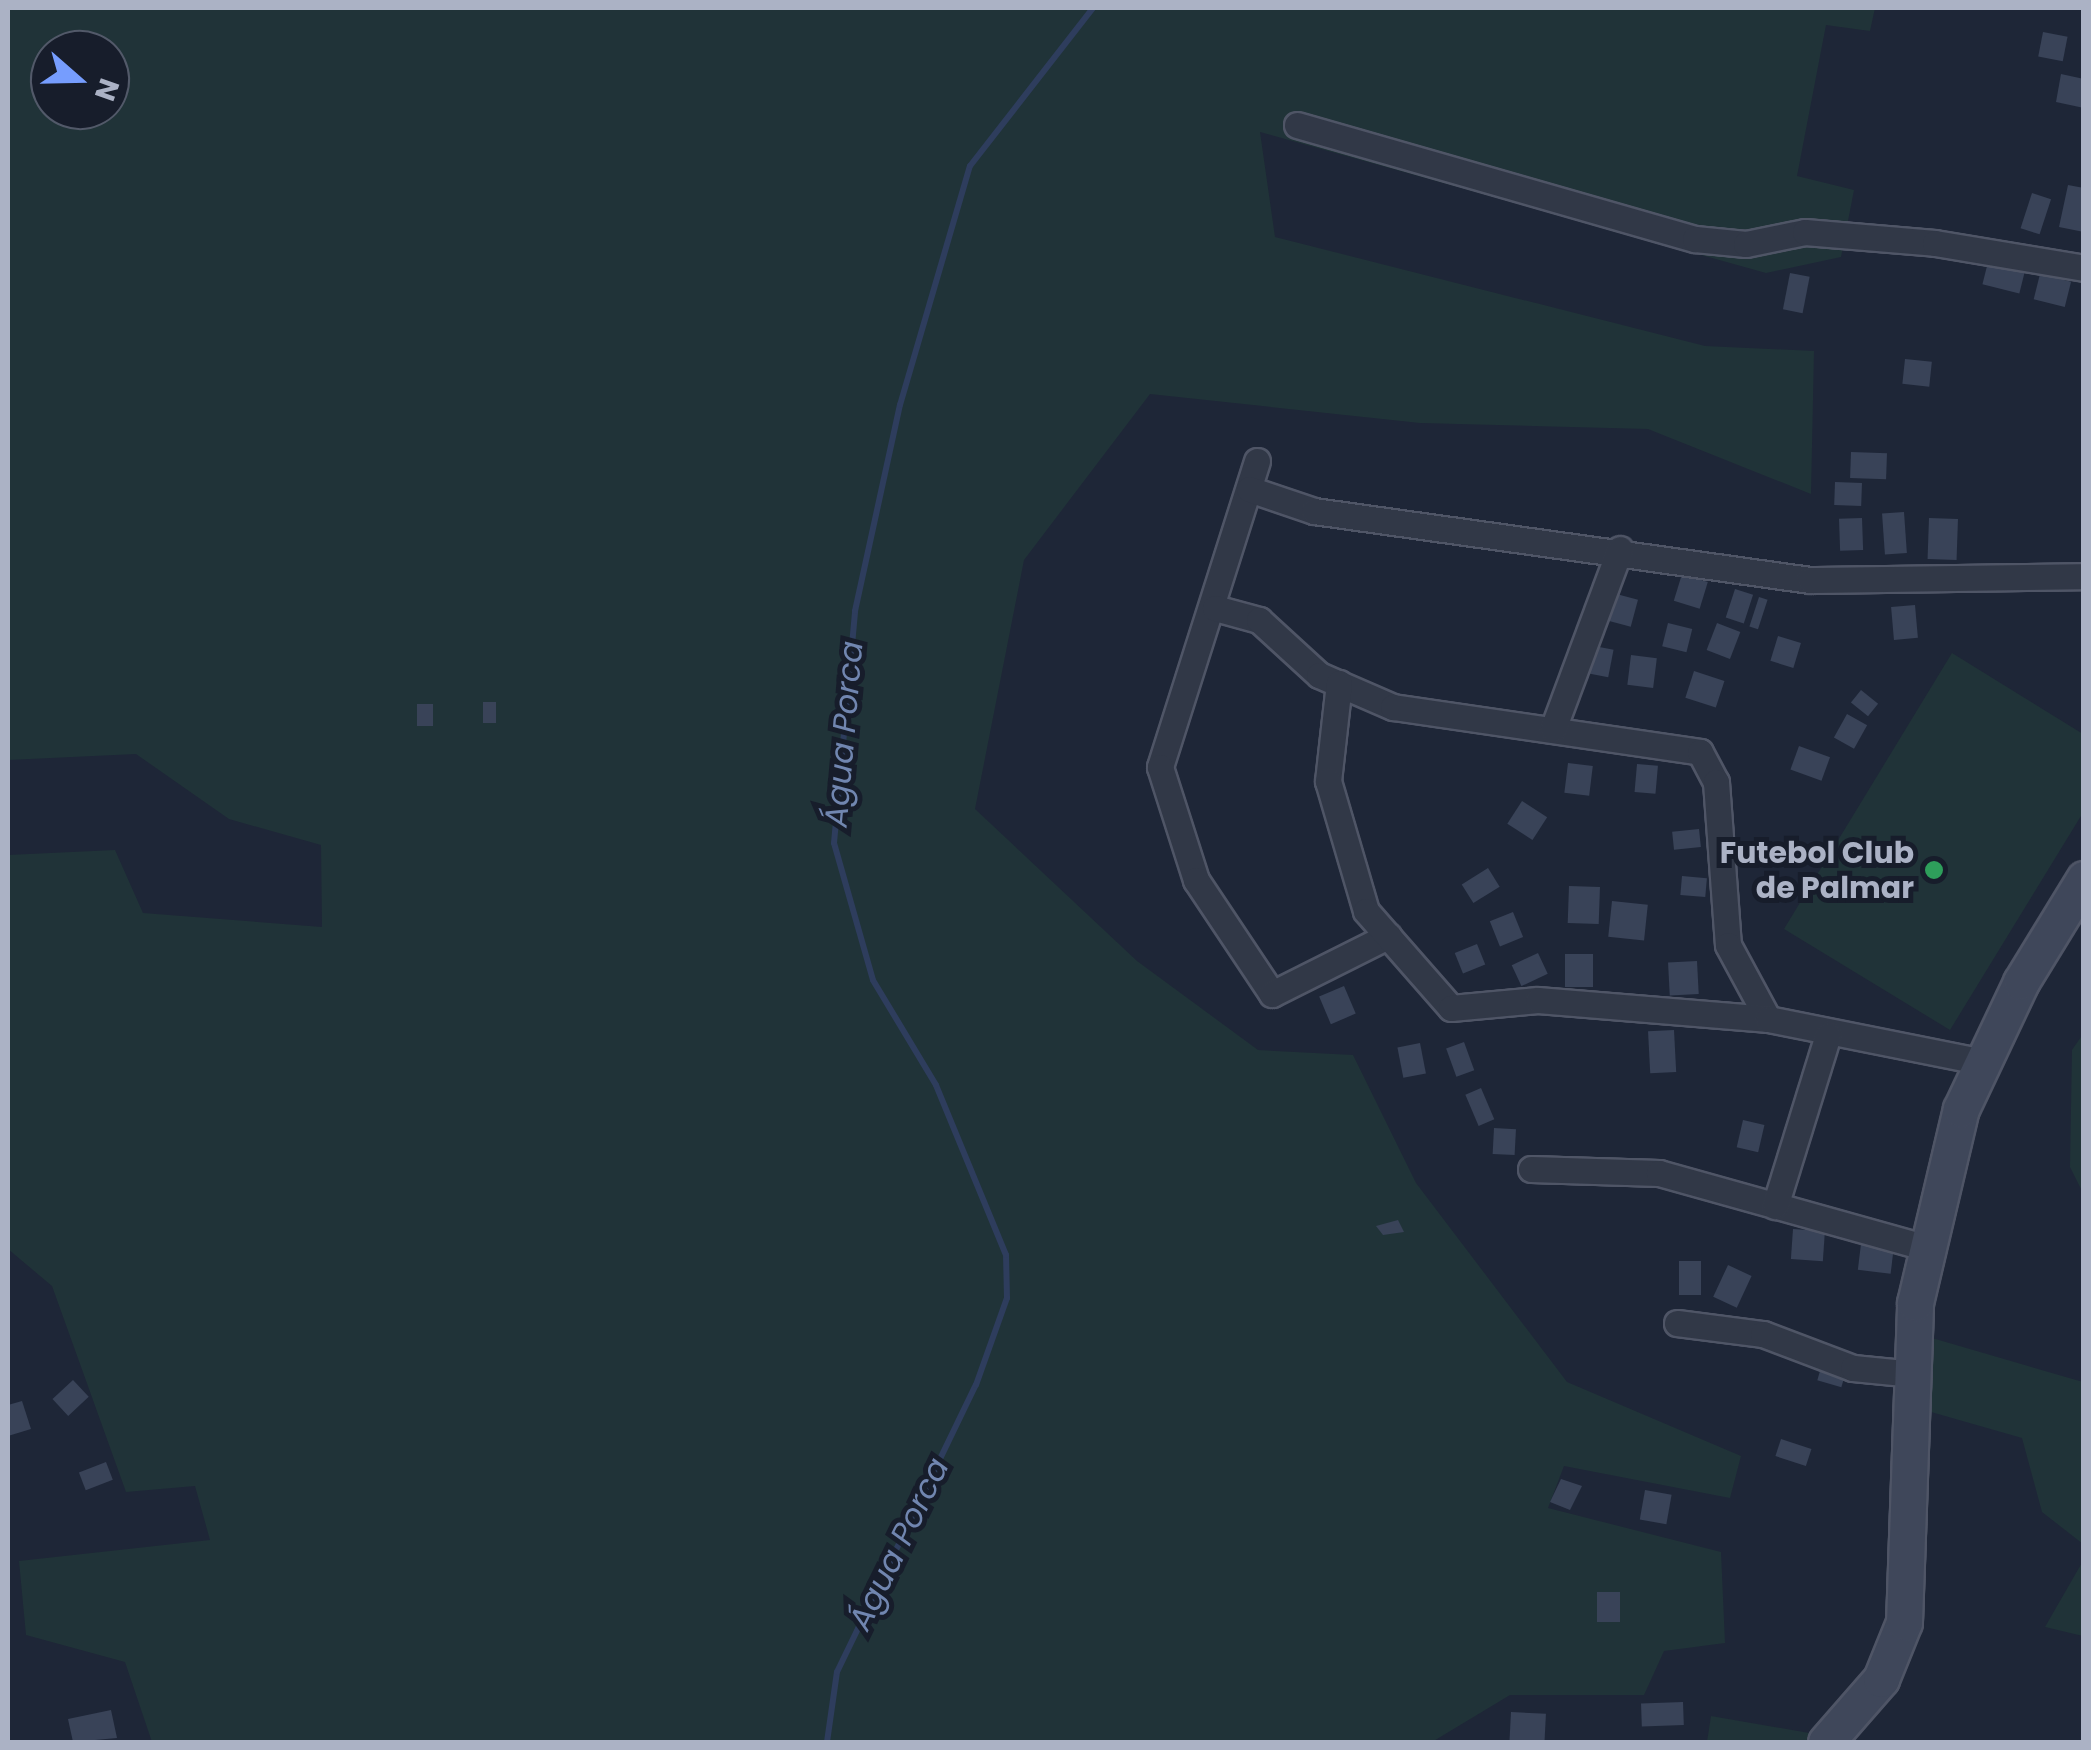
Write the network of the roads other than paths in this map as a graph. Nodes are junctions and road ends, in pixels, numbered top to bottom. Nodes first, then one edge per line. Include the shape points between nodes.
1 (1297, 125) dead end
2 (2084, 268) edge
3 (1257, 461) dead end
4 (1249, 490) junction
5 (1620, 550) junction
6 (2084, 576) edge
7 (1215, 608) junction
8 (1338, 683) junction
9 (1553, 729) junction
10 (2084, 879) edge
11 (1388, 936) junction
12 (1768, 1019) junction
13 (1828, 1035) junction
14 (1979, 1062) junction
15 (1531, 1168) dead end
16 (1775, 1206) junction
17 (1924, 1247) junction
18 (1676, 1323) dead end
19 (1914, 1374) junction
20 (1826, 1742) edge

1 - 2 street via 1695,238 1746,244 1804,232 1935,242
3 - 4 street
4 - 5 street via 1314,511
4 - 7 street
5 - 6 street via 1810,580
5 - 9 street
7 - 8 street via 1259,620
7 - 11 street via 1160,767 1196,880 1272,994
8 - 9 street via 1393,707
8 - 11 street via 1327,743 1333,809 1366,911
9 - 12 street via 1686,747 1709,762 1728,945
10 - 14 main road
11 - 12 street via 1451,1008 1538,1000
12 - 13 street
13 - 14 street
13 - 16 street
14 - 17 main road
15 - 16 street via 1659,1173
16 - 17 street
17 - 19 main road
18 - 19 street via 1763,1334 1853,1368
19 - 20 main road via 1904,1622 1881,1679

